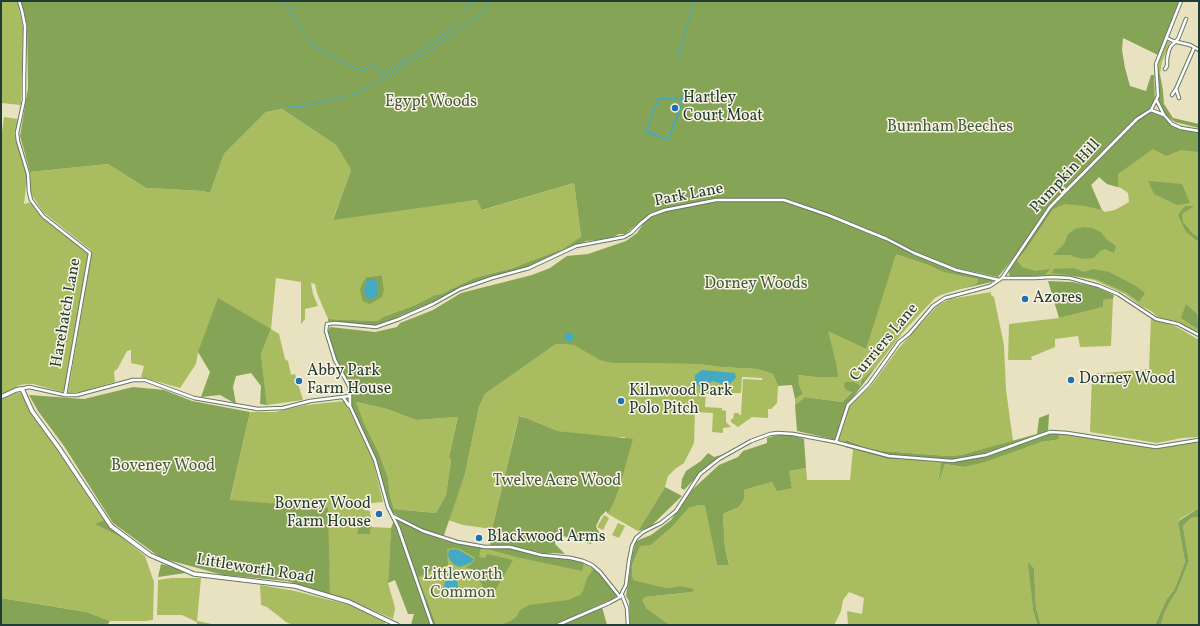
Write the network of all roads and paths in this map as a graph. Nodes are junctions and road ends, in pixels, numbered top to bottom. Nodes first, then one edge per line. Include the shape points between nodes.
1 (19, 1) edge
2 (1181, 1) edge
3 (1186, 19) dead end
4 (1167, 38) junction
5 (1175, 42) junction
6 (1194, 48) junction
7 (1199, 50) edge
8 (1164, 69) dead end
9 (1176, 89) junction
10 (1172, 95) dead end
11 (1179, 98) dead end
12 (1156, 101) junction
13 (1151, 110) junction
14 (1164, 115) junction
15 (1199, 131) edge
16 (1002, 278) junction
17 (998, 280) junction
18 (1199, 335) edge
19 (21, 389) junction
20 (65, 395) junction
21 (350, 396) junction
22 (1, 397) edge
23 (343, 397) junction
24 (350, 406) junction
25 (1199, 440) edge
26 (836, 442) junction
27 (393, 515) junction
28 (621, 596) junction
29 (397, 625) edge
30 (432, 625) edge
31 (558, 625) edge
32 (628, 625) edge

1 - 20 street, Harehatch Lane via 24,26 24,100 17,133 28,174 31,200 44,216 90,253
2 - 4 street
3 - 5 street
4 - 5 street
4 - 12 street via 1156,64
5 - 6 street via 1185,43
5 - 8 street via 1169,50 1167,66
6 - 7 street
6 - 9 street
9 - 10 street
9 - 11 street
12 - 13 street, Pumpkin Hill
12 - 14 street
13 - 14 street
13 - 16 street, Pumpkin Hill via 1136,118 1050,207
14 - 15 street via 1172,124
16 - 17 street, Curriers Lane
16 - 18 street via 1070,278 1099,286 1118,294 1156,320 1178,324
17 - 21 street, Park Lane via 956,270 828,215 784,200 716,200 651,215 624,237 576,246 529,268 460,289 433,304 376,328 327,324 328,340 350,388
17 - 26 street, Curriers Lane via 990,286 945,298 932,306 899,342 869,384 848,405
19 - 20 street via 30,387
19 - 22 street
19 - 29 street, Littleworth Road via 32,411 111,526 150,555 194,574 270,582 317,592 349,602
20 - 23 street via 84,394 133,380 145,380 194,398 258,409 283,408 310,401
21 - 23 street
21 - 24 street
23 - 24 street
24 - 27 street via 375,460 388,507
25 - 26 street via 1156,447 1050,432 986,455 952,461 889,456
26 - 28 street via 770,434 751,441 719,459 700,474 676,511 636,538 632,546 627,581
27 - 28 street via 423,531 457,542 485,547 510,547 541,555 584,561 600,572
27 - 30 street
28 - 31 street
28 - 32 street via 627,608

